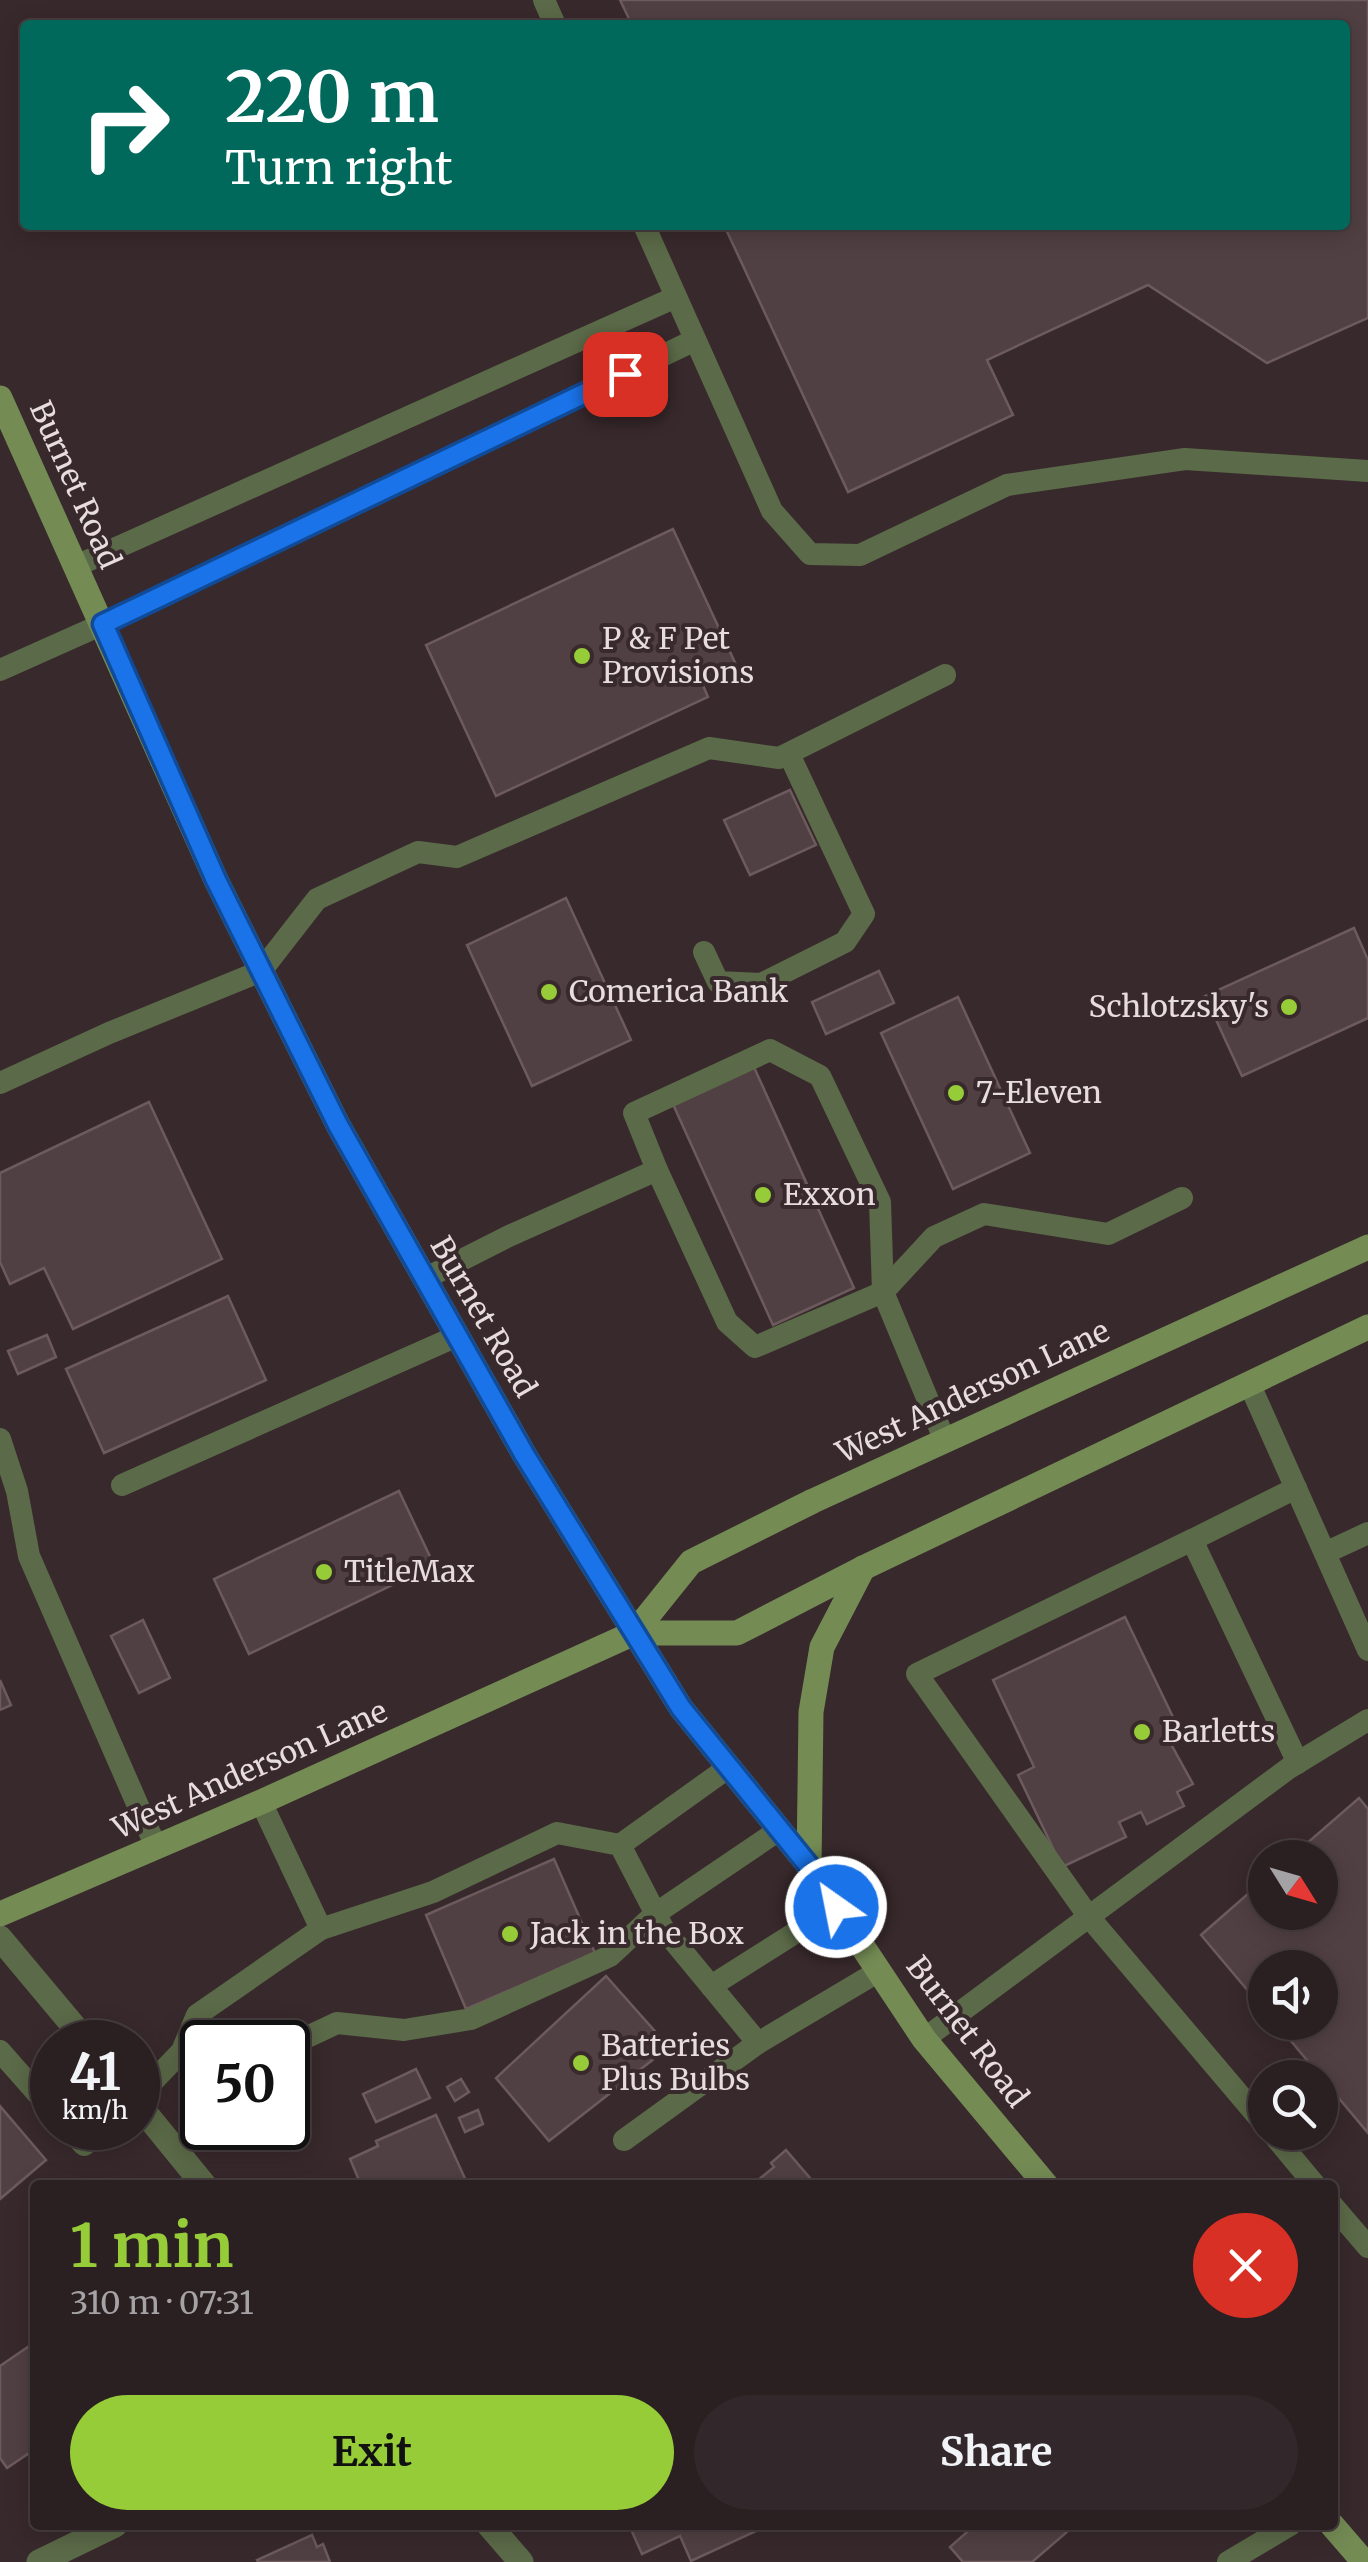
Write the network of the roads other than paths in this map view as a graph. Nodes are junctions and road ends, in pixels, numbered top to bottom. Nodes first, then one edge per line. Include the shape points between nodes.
1 (646, 230) edge
2 (676, 296) junction
3 (696, 340) junction
4 (0, 398) edge
5 (1367, 474) edge
6 (76, 566) junction
7 (103, 624) junction
8 (0, 670) edge
9 (946, 675) dead end
10 (789, 754) junction
11 (704, 952) dead end
12 (261, 971) junction
13 (0, 1083) edge
14 (657, 1170) junction
15 (1182, 1198) dead end
16 (1368, 1247) edge
17 (424, 1280) junction
18 (883, 1292) junction
19 (1368, 1327) edge
20 (457, 1336) junction
21 (1250, 1383) junction
22 (0, 1439) edge
23 (946, 1440) junction
24 (122, 1485) dead end
25 (1296, 1488) junction
26 (1368, 1533) edge
27 (1192, 1540) junction
28 (1324, 1553) junction
29 (863, 1568) junction
30 (634, 1633) junction
31 (1368, 1650) edge
32 (1368, 1720) edge
33 (1298, 1763) junction
34 (729, 1767) junction
35 (261, 1802) junction
36 (779, 1830) junction
37 (620, 1845) junction
38 (156, 1847) junction
39 (809, 1866) junction
40 (836, 1907) junction
41 (0, 1914) edge
42 (656, 1914) junction
43 (1089, 1918) junction
44 (320, 1929) junction
45 (0, 1938) edge
46 (879, 1971) junction
47 (710, 1986) junction
48 (69, 2020) edge
49 (197, 2020) edge
50 (310, 2036) edge
51 (924, 2039) junction
52 (758, 2043) junction
53 (0, 2051) edge
54 (180, 2060) edge
55 (160, 2077) edge
56 (30, 2085) edge
57 (1248, 2106) edge
58 (160, 2131) edge
59 (624, 2140) dead end
60 (1286, 2150) edge
61 (200, 2180) edge
62 (1042, 2180) edge
63 (1312, 2180) edge
64 (1338, 2212) edge
65 (1368, 2247) edge
66 (105, 2530) edge
67 (493, 2530) edge
68 (1282, 2530) edge
69 (1336, 2530) edge
70 (39, 2562) edge
71 (521, 2562) edge
72 (1228, 2562) edge
73 (1364, 2562) edge

1 - 2 lane
2 - 3 lane
2 - 6 lane
3 - 5 lane via 772,510 810,554 860,555 1006,485 1185,458
3 - 7 lane
4 - 6 main road, Burnet Road
6 - 7 main road, Burnet Road
7 - 8 lane
7 - 12 main road, Burnet Road
9 - 10 lane
10 - 11 lane via 864,914 845,942 761,984 718,982
10 - 12 lane via 709,748 458,856 418,852 317,899
12 - 13 lane
12 - 17 main road, Burnet Road
14 - 17 lane
14 - 18 lane via 727,1322 754,1346
14 - 18 lane via 634,1113 770,1050 803,1066 820,1076 880,1202
15 - 18 lane via 1108,1234 984,1214 934,1237
16 - 23 main road, West Anderson Lane
17 - 20 main road, Burnet Road
18 - 23 lane
19 - 21 main road, West Anderson Lane
20 - 24 lane
20 - 30 main road, Burnet Road
21 - 25 lane
21 - 29 main road, West Anderson Lane
22 - 38 lane via 18,1490 29,1556
23 - 30 main road, West Anderson Lane via 691,1562
25 - 27 lane
25 - 28 lane
26 - 28 lane
27 - 33 lane
27 - 43 lane via 917,1674
28 - 31 lane
29 - 30 main road, West Anderson Lane via 737,1632
29 - 39 main road via 822,1647 810,1712
30 - 34 main road, Burnet Road via 681,1708
30 - 35 main road, West Anderson Lane
32 - 33 lane
33 - 43 lane
34 - 36 main road, Burnet Road
34 - 37 lane
35 - 38 main road, West Anderson Lane
35 - 44 lane
36 - 39 main road, Burnet Road
36 - 42 lane
37 - 42 lane
37 - 44 lane via 558,1833 433,1892
38 - 41 main road, West Anderson Lane
39 - 40 main road, Burnet Road
40 - 46 main road, Burnet Road
40 - 47 lane
42 - 47 lane
42 - 50 lane via 610,1956 471,2019 404,2030 337,2023
43 - 51 lane
43 - 57 lane
44 - 49 lane
45 - 48 street
46 - 51 main road, Burnet Road
46 - 52 lane
47 - 52 lane
51 - 62 main road, Burnet Road
52 - 59 lane
53 - 56 lane
54 - 55 lane
58 - 61 street
60 - 63 lane
64 - 65 lane
66 - 70 street
67 - 71 street
68 - 72 lane
69 - 73 main road

